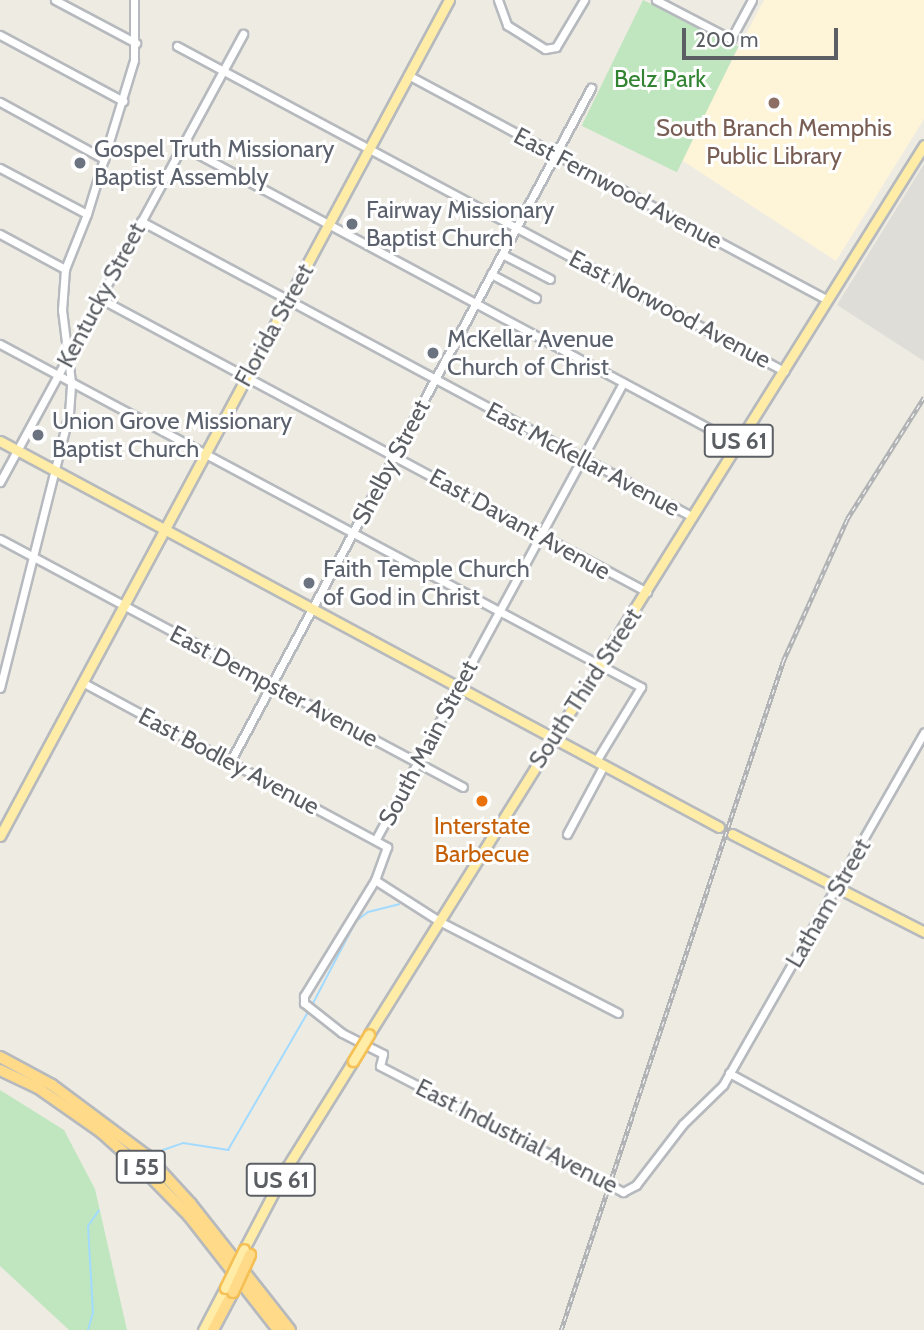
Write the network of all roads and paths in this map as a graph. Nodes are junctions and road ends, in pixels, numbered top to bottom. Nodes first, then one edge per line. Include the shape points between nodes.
1 (55, 0) edge
2 (134, 0) edge
3 (449, 0) edge
4 (498, 0) edge
5 (584, 0) edge
6 (656, 0) edge
7 (752, 0) edge
8 (668, 3) edge
9 (243, 34) dead end
10 (0, 35) edge
11 (136, 43) junction
12 (177, 46) dead end
13 (221, 70) junction
14 (408, 75) junction
15 (591, 88) dead end
16 (123, 101) junction
17 (0, 102) edge
18 (181, 145) junction
19 (924, 145) edge
20 (370, 149) junction
21 (557, 155) junction
22 (104, 159) junction
23 (0, 167) edge
24 (87, 214) junction
25 (141, 221) junction
26 (328, 225) junction
27 (517, 227) junction
28 (0, 234) edge
29 (502, 254) junction
30 (65, 269) junction
31 (491, 274) junction
32 (550, 279) dead end
33 (99, 298) junction
34 (536, 298) dead end
35 (289, 300) junction
36 (828, 300) junction
37 (476, 303) junction
38 (0, 344) edge
39 (69, 354) junction
40 (784, 370) junction
41 (58, 375) junction
42 (246, 377) junction
43 (435, 380) junction
44 (71, 382) junction
45 (623, 383) junction
46 (0, 441) edge
47 (737, 444) junction
48 (17, 450) junction
49 (207, 452) junction
50 (395, 455) junction
51 (582, 459) junction
52 (54, 469) junction
53 (0, 482) edge
54 (693, 517) junction
55 (163, 529) junction
56 (354, 532) junction
57 (541, 535) junction
58 (0, 539) edge
59 (31, 556) junction
60 (647, 592) junction
61 (122, 605) junction
62 (313, 610) junction
63 (500, 610) junction
64 (602, 665) junction
65 (82, 681) junction
66 (271, 685) junction
67 (457, 686) junction
68 (0, 688) edge
69 (924, 732) edge
70 (554, 738) junction
71 (230, 762) junction
72 (416, 763) junction
73 (600, 763) junction
74 (463, 787) dead end
75 (719, 827) dead end
76 (567, 834) dead end
77 (732, 834) dead end
78 (0, 835) edge
79 (376, 839) junction
80 (375, 880) junction
81 (837, 888) junction
82 (439, 922) junction
83 (924, 932) edge
84 (618, 1013) dead end
85 (0, 1057) edge
86 (380, 1066) joint
87 (0, 1070) edge
88 (729, 1073) junction
89 (924, 1179) edge
90 (247, 1252) joint
91 (229, 1290) junction
92 (203, 1330) edge
93 (213, 1330) edge
94 (278, 1330) edge
95 (290, 1330) edge

1 - 11 street
2 - 11 street
3 - 14 main road, Florida Street
4 - 5 street via 507,25 545,49 560,43
6 - 8 street
7 - 8 street via 731,39
9 - 13 street, Kentucky Street
10 - 16 street
11 - 16 street
12 - 13 street, East Norwood Avenue
13 - 18 street, Kentucky Street
13 - 20 street, East Norwood Avenue
14 - 20 main road, Florida Street
14 - 21 street, East Fernwood Avenue
15 - 21 street, Shelby Street
16 - 22 street
17 - 22 street
18 - 25 street, Kentucky Street
18 - 26 street
19 - 36 main road, South Third Street / US 61
20 - 26 main road, Florida Street
20 - 27 street, East Norwood Avenue
21 - 27 street, Shelby Street
21 - 36 street, East Fernwood Avenue
22 - 24 street
23 - 24 street
24 - 30 street
25 - 33 street, Kentucky Street
25 - 35 street, East McKellar Avenue
26 - 35 main road, Florida Street
26 - 37 street
27 - 29 street, Shelby Street
27 - 40 street, East Norwood Avenue
28 - 30 street
29 - 31 street, Shelby Street
29 - 32 street
30 - 39 street via 62,310
31 - 34 street
31 - 37 street, Shelby Street
33 - 39 street, Kentucky Street
33 - 42 street, East Davant Avenue
35 - 42 main road, Florida Street
35 - 43 street, East McKellar Avenue
36 - 40 main road, South Third Street / US 61
37 - 43 street, Shelby Street
37 - 45 street
38 - 41 street
39 - 41 street, Kentucky Street
39 - 44 street
40 - 47 main road, South Third Street / US 61
41 - 44 street
41 - 48 street, Kentucky Street
42 - 49 main road, Florida Street
42 - 50 street, East Davant Avenue
43 - 50 street, Shelby Street
43 - 51 street, East McKellar Avenue
44 - 49 street
44 - 52 street via 69,414
45 - 47 street
45 - 51 street, South Main Street
46 - 48 main road
47 - 54 main road, South Third Street / US 61
48 - 52 main road
48 - 53 street, Kentucky Street
49 - 55 main road, Florida Street
49 - 56 street
50 - 56 street, Shelby Street
50 - 57 street, East Davant Avenue
51 - 54 street, East McKellar Avenue
51 - 57 street, South Main Street
52 - 55 main road
52 - 59 street
54 - 60 main road, South Third Street / US 61
55 - 61 main road, Florida Street
55 - 62 main road
56 - 62 street, Shelby Street
56 - 63 street
57 - 60 street, East Davant Avenue
57 - 63 street, South Main Street
58 - 59 street, East Dempster Avenue
59 - 61 street, East Dempster Avenue
59 - 68 street
60 - 64 main road, South Third Street / US 61
61 - 65 main road, Florida Street
61 - 66 street, East Dempster Avenue
62 - 66 street, Shelby Street
62 - 67 main road
63 - 64 street
63 - 67 street, South Main Street
64 - 70 main road, South Third Street / US 61
64 - 73 street via 641,687
65 - 71 street, East Bodley Avenue
65 - 78 main road, Florida Street
66 - 71 street, Shelby Street
66 - 72 street, East Dempster Avenue
67 - 70 main road
67 - 72 street, South Main Street
69 - 81 street, Latham Street
70 - 73 main road
70 - 82 main road, South Third Street / US 61
71 - 79 street, East Bodley Avenue
72 - 74 street, East Dempster Avenue
72 - 79 street, South Main Street
73 - 75 main road
73 - 76 street
77 - 81 main road
79 - 80 street, South Main Street via 388,851
80 - 82 street
80 - 86 street, South Main Street via 304,996 307,1005 342,1033 383,1054
81 - 83 main road
81 - 88 street, Latham Street
82 - 84 street
82 - 90 main road, South Third Street / US 61, bridge via 287,1167
85 - 95 highway, I 55 via 52,1085 146,1155
86 - 88 street, East Industrial Avenue via 623,1192 642,1179 683,1124 720,1090
87 - 94 highway, I 55 via 80,1118 150,1176 189,1216
88 - 89 street
90 - 91 highway, South Third Street / US 61, bridge
91 - 92 main road, South Third Street / US 61
91 - 93 highway, South Third Street / US 61

